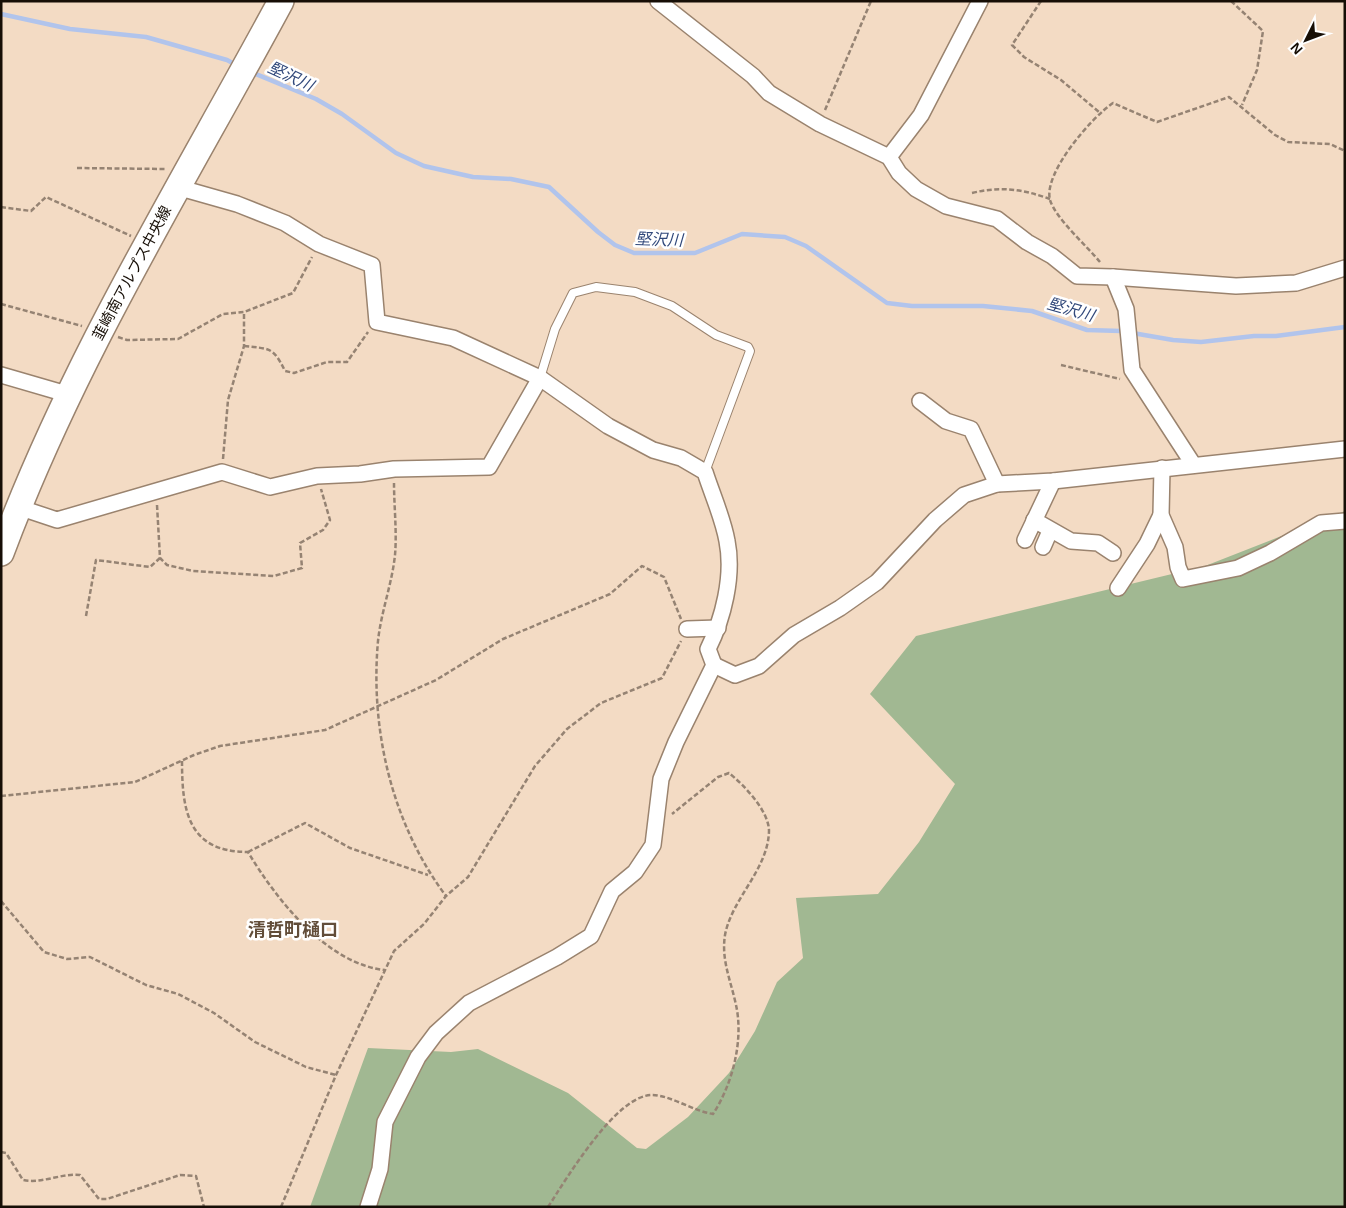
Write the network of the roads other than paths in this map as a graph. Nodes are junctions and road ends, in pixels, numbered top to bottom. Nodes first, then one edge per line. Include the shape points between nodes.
1 (281, 1) edge
2 (658, 1) edge
3 (980, 1) edge
4 (889, 157) junction
5 (181, 180) junction
6 (1345, 268) edge
7 (1113, 276) junction
8 (1, 375) edge
9 (540, 378) junction
10 (70, 395) junction
11 (920, 401) dead end
12 (1345, 449) edge
13 (1193, 464) junction
14 (1162, 468) junction
15 (705, 472) junction
16 (1053, 481) junction
17 (997, 484) junction
18 (18, 507) junction
19 (1161, 515) junction
20 (1034, 520) junction
21 (1345, 521) edge
22 (1050, 531) junction
23 (1025, 540) dead end
24 (1043, 547) dead end
25 (1, 553) edge
26 (1113, 553) dead end
27 (1118, 588) dead end
28 (718, 628) junction
29 (687, 629) road end
30 (714, 665) junction
31 (368, 1207) edge

1 - 5 main road, 韮崎南アルプス中央線
2 - 4 street via 769,93 820,124
3 - 4 street via 921,115
4 - 7 street via 899,173 916,188 946,206 997,220 1077,276
5 - 9 street via 285,223 319,244 372,264 377,322 453,338
5 - 10 main road, 韮崎南アルプス中央線 via 100,331
6 - 7 street via 1296,284 1236,286
7 - 13 street via 1126,309 1132,370
8 - 10 street
9 - 15 street via 608,426
9 - 15 lane via 555,329 573,293 596,287 635,292 672,306 716,335 748,347 750,351
9 - 18 street via 489,467 394,469 317,476 270,487 222,472 57,520
10 - 18 main road, 韮崎南アルプス中央線
11 - 17 street via 946,421 971,428
12 - 13 street
13 - 14 street
14 - 16 street
14 - 19 street
15 - 28 street via 728,542 728,586
16 - 17 street
16 - 20 street
17 - 30 street via 964,495 935,520 877,582 794,635 760,666 735,675
18 - 25 main road, 韮崎南アルプス中央線
19 - 21 street via 1175,547 1183,579 1238,568 1321,523
19 - 27 street via 1147,544
20 - 22 street
20 - 23 street
22 - 24 street
22 - 26 street via 1071,541 1098,543
28 - 29 street
28 - 30 street via 708,649
30 - 31 street via 676,742 662,779 653,845 635,872 612,891 591,936 469,1003 436,1033 418,1056 384,1122 380,1169

